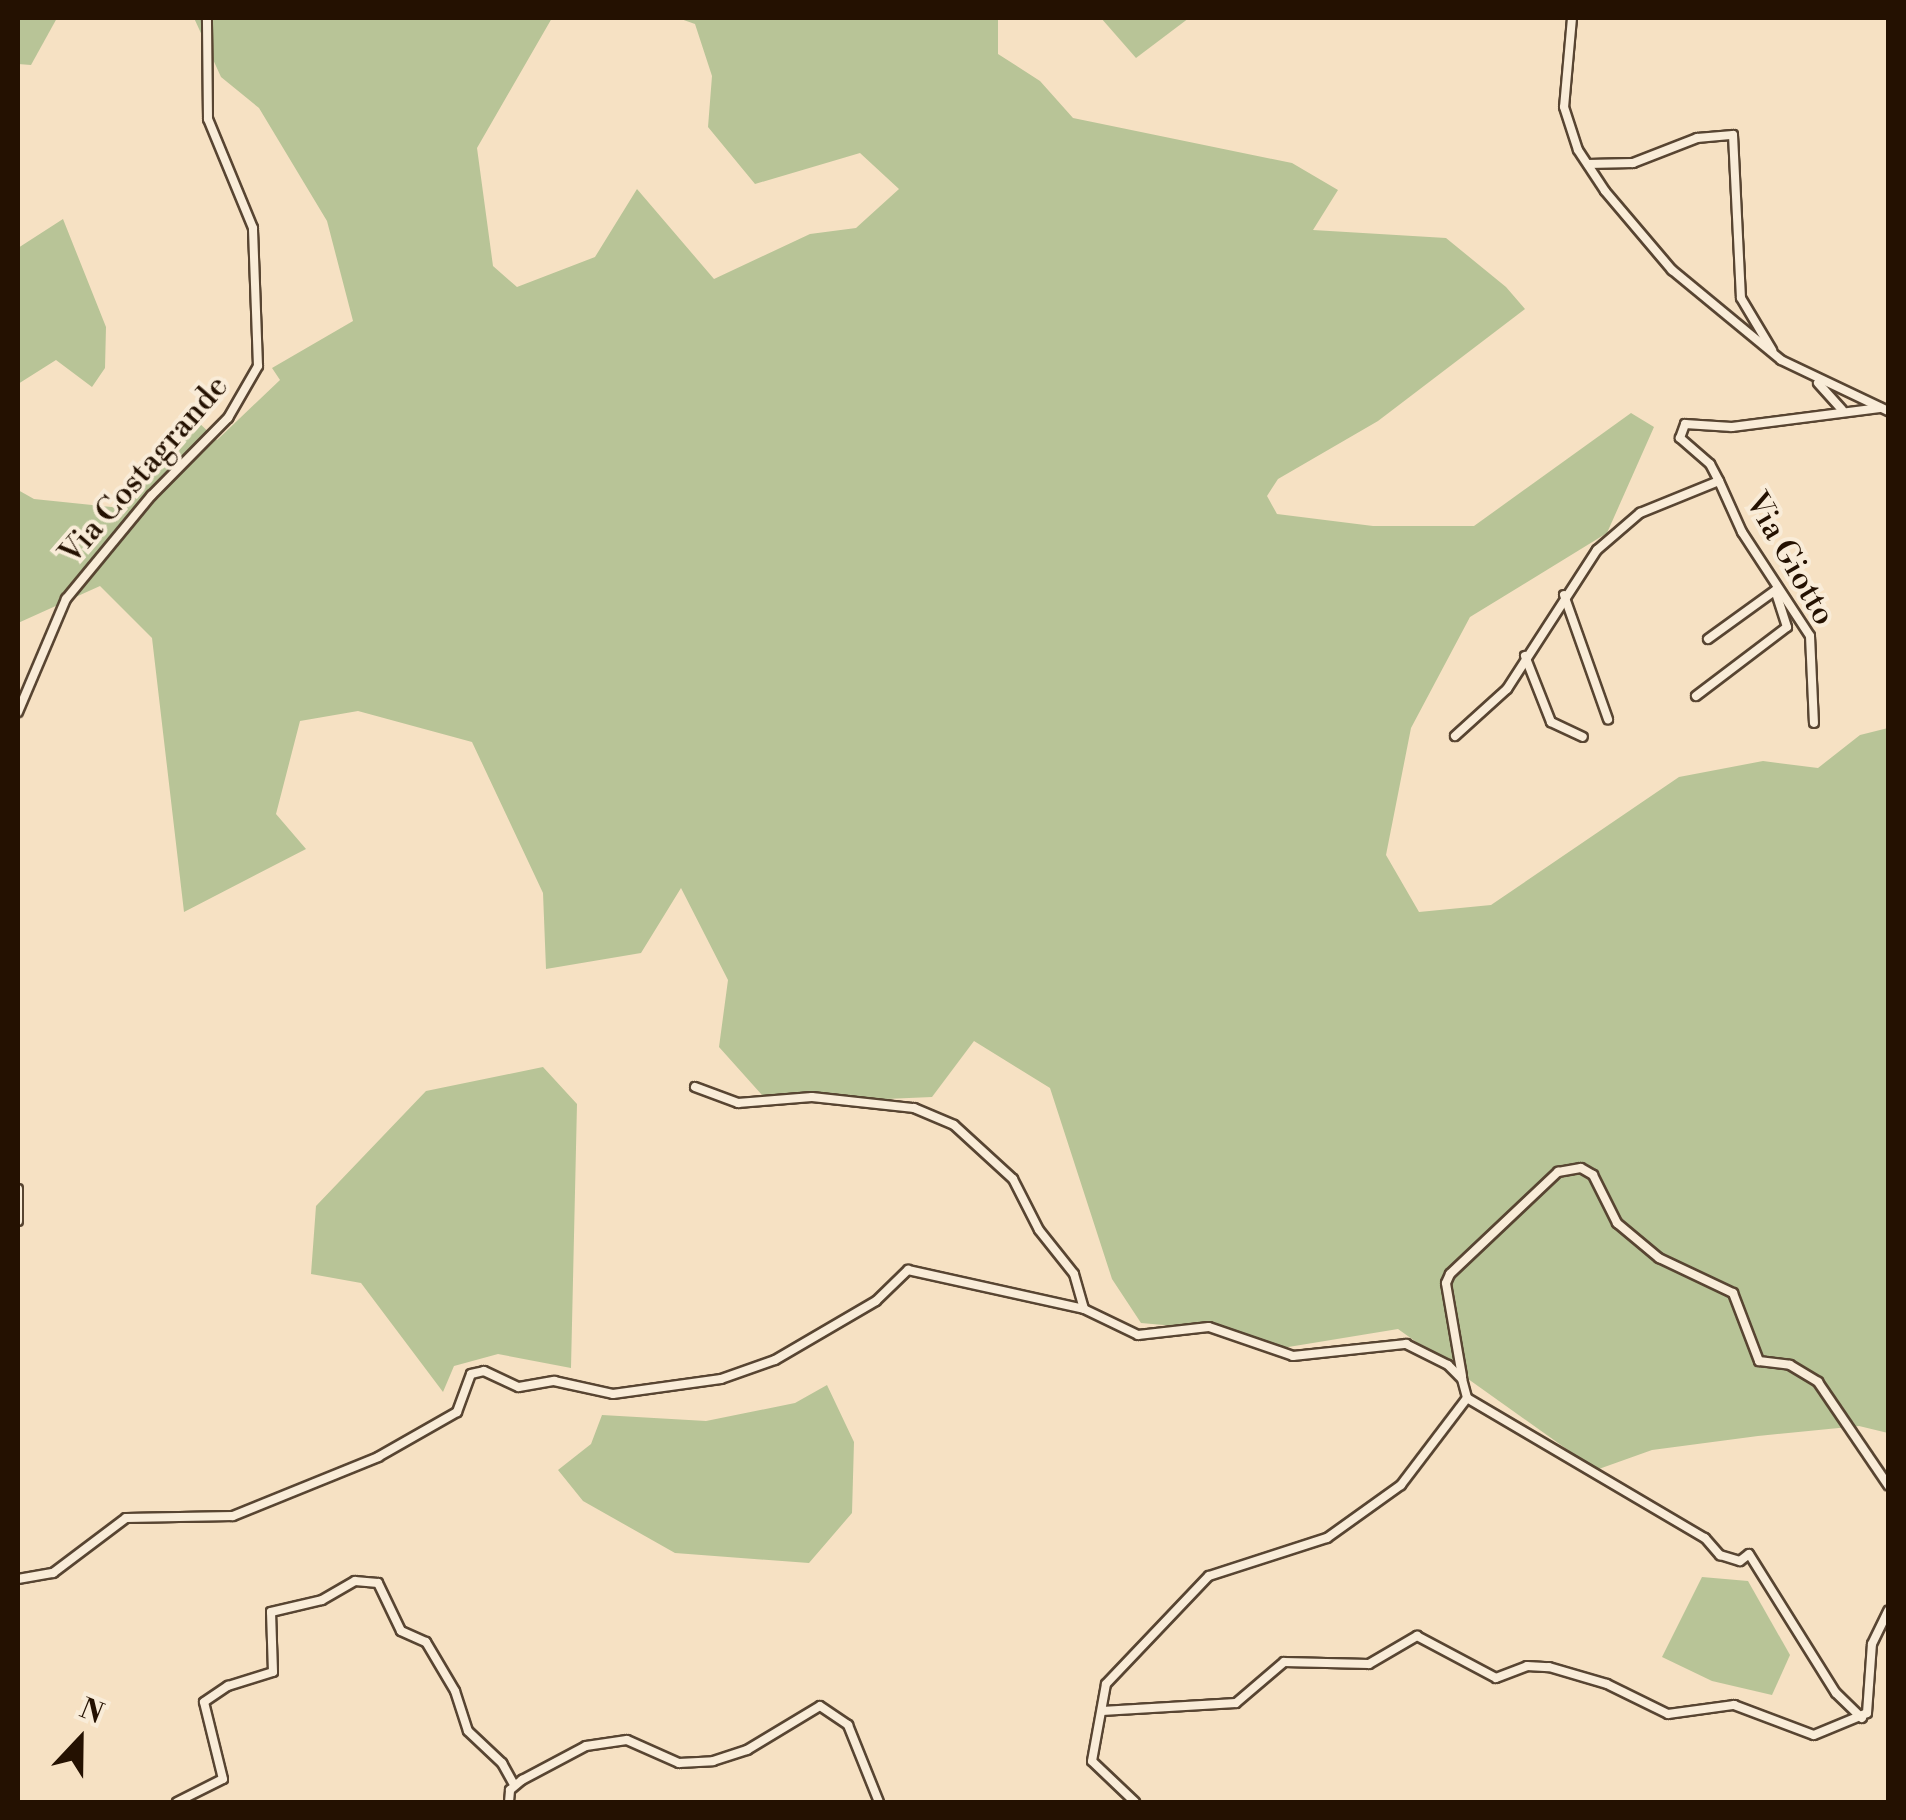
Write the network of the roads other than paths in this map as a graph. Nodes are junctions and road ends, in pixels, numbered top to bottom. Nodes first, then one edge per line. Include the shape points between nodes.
1 (207, 18) edge
2 (1572, 18) edge
3 (1588, 164) junction
4 (1775, 355) junction
5 (1816, 380) junction
6 (1884, 409) edge
7 (1843, 410) junction
8 (1719, 481) junction
9 (1778, 580) junction
10 (1775, 591) junction
11 (1564, 595) junction
12 (1708, 640) dead end
13 (1525, 656) junction
14 (1696, 696) dead end
15 (18, 712) edge
16 (1608, 718) dead end
17 (1814, 723) dead end
18 (1455, 736) dead end
19 (1584, 737) dead end
20 (695, 1087) dead end
21 (18, 1189) edge
22 (18, 1222) edge
23 (1084, 1309) junction
24 (1462, 1379) junction
25 (1467, 1398) junction
26 (1888, 1485) edge
27 (18, 1579) edge
28 (1888, 1611) edge
29 (1102, 1710) junction
30 (1862, 1718) junction
31 (514, 1785) junction
32 (177, 1802) edge
33 (510, 1802) edge
34 (879, 1802) edge
35 (1135, 1802) edge

1 - 15 street, Via Costagrande via 208,119 253,228 258,366 228,418 150,496 66,599
2 - 3 street via 1564,107
3 - 4 street via 1672,270
3 - 4 street via 1633,162 1697,138 1733,135 1741,298
4 - 5 street
5 - 6 street
5 - 7 street
6 - 7 street
7 - 8 street, Via Giotto via 1732,427 1686,424 1680,438
8 - 9 street, Via Giotto via 1742,532
8 - 11 street via 1640,514 1580,569
9 - 10 street
9 - 17 street, Via Giotto via 1810,636
10 - 12 street
10 - 14 street via 1787,627
11 - 13 street
11 - 16 street
13 - 18 street via 1507,690
13 - 19 street via 1551,722
20 - 23 street via 738,1103 812,1097 914,1108 954,1125 1013,1179 1039,1230 1069,1266
21 - 22 street
23 - 24 street via 1138,1335 1209,1327 1280,1356 1406,1344 1430,1352
23 - 27 street via 908,1270 876,1301 776,1360 721,1379 613,1394 554,1382 519,1387 484,1371 471,1374 457,1412 378,1457 233,1516 126,1518 52,1574
24 - 25 street
24 - 26 street via 1450,1274 1558,1172 1580,1168 1592,1175 1617,1223 1659,1258 1733,1293 1759,1361 1790,1364 1818,1382
25 - 29 street via 1401,1485 1372,1499 1327,1538 1226,1568 1201,1583 1106,1684
25 - 30 street via 1704,1538 1720,1555 1740,1561 1749,1554 1836,1693
28 - 30 street via 1872,1644 1872,1700
29 - 30 street via 1236,1703 1284,1662 1358,1667 1418,1636 1488,1676 1534,1665 1559,1669 1668,1714 1734,1705 1814,1735
29 - 35 street via 1092,1761
31 - 32 street via 468,1730 455,1691 426,1642 400,1631 378,1583 355,1581 322,1600 272,1612 274,1672 228,1686 204,1702 224,1773 212,1789
31 - 33 street
31 - 34 street via 606,1740 627,1740 679,1763 713,1761 747,1750 820,1706 843,1716

